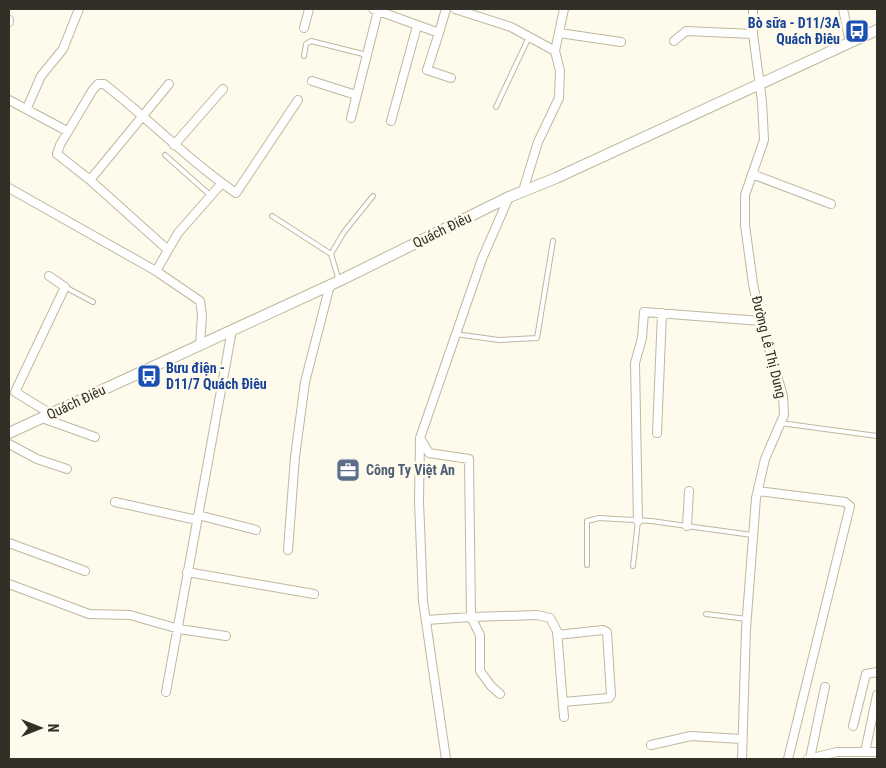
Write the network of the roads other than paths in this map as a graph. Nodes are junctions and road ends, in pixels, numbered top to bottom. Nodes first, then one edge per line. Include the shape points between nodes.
1 (79, 9) edge
2 (308, 9) edge
3 (446, 9) edge
4 (455, 9) edge
5 (564, 9) edge
6 (753, 9) edge
7 (843, 9) edge
8 (375, 10) edge
9 (417, 26) junction
10 (304, 28) dead end
11 (877, 30) edge
12 (559, 32) junction
13 (439, 33) junction
14 (753, 34) junction
15 (529, 37) junction
16 (674, 41) dead end
17 (621, 42) dead end
18 (850, 43) junction
19 (555, 51) junction
20 (367, 55) junction
21 (304, 56) dead end
22 (451, 78) dead end
23 (312, 81) dead end
24 (169, 84) dead end
25 (759, 84) junction
26 (223, 89) dead end
27 (356, 95) junction
28 (9, 100) edge
29 (298, 100) dead end
30 (27, 108) junction
31 (496, 108) dead end
32 (144, 115) junction
33 (351, 118) dead end
34 (392, 122) dead end
35 (67, 131) junction
36 (174, 145) junction
37 (165, 155) dead end
38 (752, 174) junction
39 (90, 180) junction
40 (222, 183) junction
41 (9, 188) edge
42 (523, 191) junction
43 (211, 196) junction
44 (372, 196) dead end
45 (509, 197) junction
46 (831, 204) dead end
47 (272, 216) dead end
48 (553, 240) dead end
49 (168, 250) junction
50 (330, 254) junction
51 (156, 272) junction
52 (49, 276) dead end
53 (334, 283) junction
54 (65, 287) junction
55 (93, 302) dead end
56 (662, 313) junction
57 (761, 321) junction
58 (232, 330) junction
59 (455, 334) junction
60 (200, 345) junction
61 (12, 390) edge
62 (46, 416) junction
63 (780, 423) junction
64 (9, 433) edge
65 (657, 433) dead end
66 (877, 436) edge
67 (95, 437) dead end
68 (420, 438) junction
69 (9, 444) edge
70 (67, 469) dead end
71 (689, 491) dead end
72 (758, 491) junction
73 (115, 502) dead end
74 (198, 517) junction
75 (638, 521) junction
76 (687, 526) junction
77 (256, 530) dead end
78 (754, 535) junction
79 (9, 543) edge
80 (288, 550) dead end
81 (586, 565) dead end
82 (633, 566) dead end
83 (85, 571) dead end
84 (187, 572) junction
85 (9, 584) edge
86 (314, 594) dead end
87 (706, 614) dead end
88 (471, 616) junction
89 (747, 619) junction
90 (426, 620) junction
91 (178, 629) junction
92 (557, 635) junction
93 (226, 636) dead end
94 (877, 672) edge
95 (825, 687) dead end
96 (166, 692) dead end
97 (500, 694) dead end
98 (877, 695) edge
99 (563, 702) junction
100 (564, 717) dead end
101 (853, 726) dead end
102 (742, 739) junction
103 (652, 745) dead end
104 (864, 752) junction
105 (877, 752) edge
106 (849, 756) edge
107 (446, 759) edge
108 (742, 759) edge
109 (788, 759) edge
110 (808, 759) edge

1 - 30 street via 63,49 41,76
2 - 10 street
3 - 13 street
4 - 15 street via 511,27
5 - 12 street
6 - 14 street, Đường Lê Thị Dung
7 - 18 street
8 - 9 street
8 - 20 street
9 - 13 street
9 - 34 street
11 - 18 main road, Quách Điêu
12 - 17 street
12 - 19 street
13 - 22 street via 427,70
14 - 16 street via 686,31
14 - 25 street, Đường Lê Thị Dung
15 - 19 street
15 - 31 lane
18 - 25 main road, Quách Điêu
19 - 42 street via 560,70 559,98 538,142
20 - 21 lane via 311,41 306,44
20 - 27 street
23 - 27 street
24 - 32 street
25 - 38 street, Đường Lê Thị Dung via 764,140
25 - 42 main road, Quách Điêu
26 - 36 street
27 - 33 street
28 - 30 street
29 - 40 street via 236,193
30 - 35 street
32 - 35 street via 104,84 98,84
32 - 36 street
32 - 39 street
35 - 39 street via 57,154
36 - 40 street
37 - 43 lane
38 - 46 street
38 - 57 street, Đường Lê Thị Dung via 745,195 745,225 752,284
39 - 49 street
40 - 43 street
41 - 51 street
42 - 45 main road, Quách Điêu
43 - 49 street via 178,233
44 - 50 lane
45 - 53 main road, Quách Điêu
45 - 59 street
47 - 50 lane
48 - 59 lane via 537,338 499,340
49 - 51 street
50 - 53 lane
51 - 60 street via 200,301
52 - 54 street
53 - 58 main road, Quách Điêu
53 - 80 street via 305,382
54 - 55 lane
54 - 61 street
56 - 57 street
56 - 65 street
56 - 75 street via 644,312 642,338 635,363
57 - 63 street, Đường Lê Thị Dung via 783,396 784,416
58 - 60 main road, Quách Điêu
58 - 74 street
59 - 68 street
60 - 62 main road, Quách Điêu
61 - 62 street
62 - 64 main road, Quách Điêu
62 - 67 street
63 - 66 lane
63 - 72 street, Đường Lê Thị Dung via 765,460
68 - 88 street via 429,453 469,459
68 - 90 street via 418,501
69 - 70 street via 37,460
71 - 76 street
72 - 78 street, Đường Lê Thị Dung
72 - 109 street via 845,502 850,506
73 - 74 street
74 - 77 street
74 - 84 street
75 - 76 lane
75 - 81 lane via 600,518 587,521
75 - 82 lane
76 - 78 lane
78 - 89 street, Đường Lê Thị Dung
79 - 83 street
84 - 86 street
84 - 91 street
85 - 91 street via 89,614 130,615
87 - 89 lane
88 - 90 street
88 - 92 street via 537,615 550,618
88 - 97 street via 480,635 480,671
89 - 102 street, Đường Lê Thị Dung
90 - 107 street
91 - 93 street
91 - 96 street
92 - 99 street
92 - 99 street via 607,632 609,698
94 - 101 street via 866,674
95 - 110 street
98 - 104 street
99 - 100 street
102 - 103 street via 691,736
102 - 108 street, Đường Lê Thị Dung
104 - 105 street
104 - 106 street
106 - 110 street via 837,752

